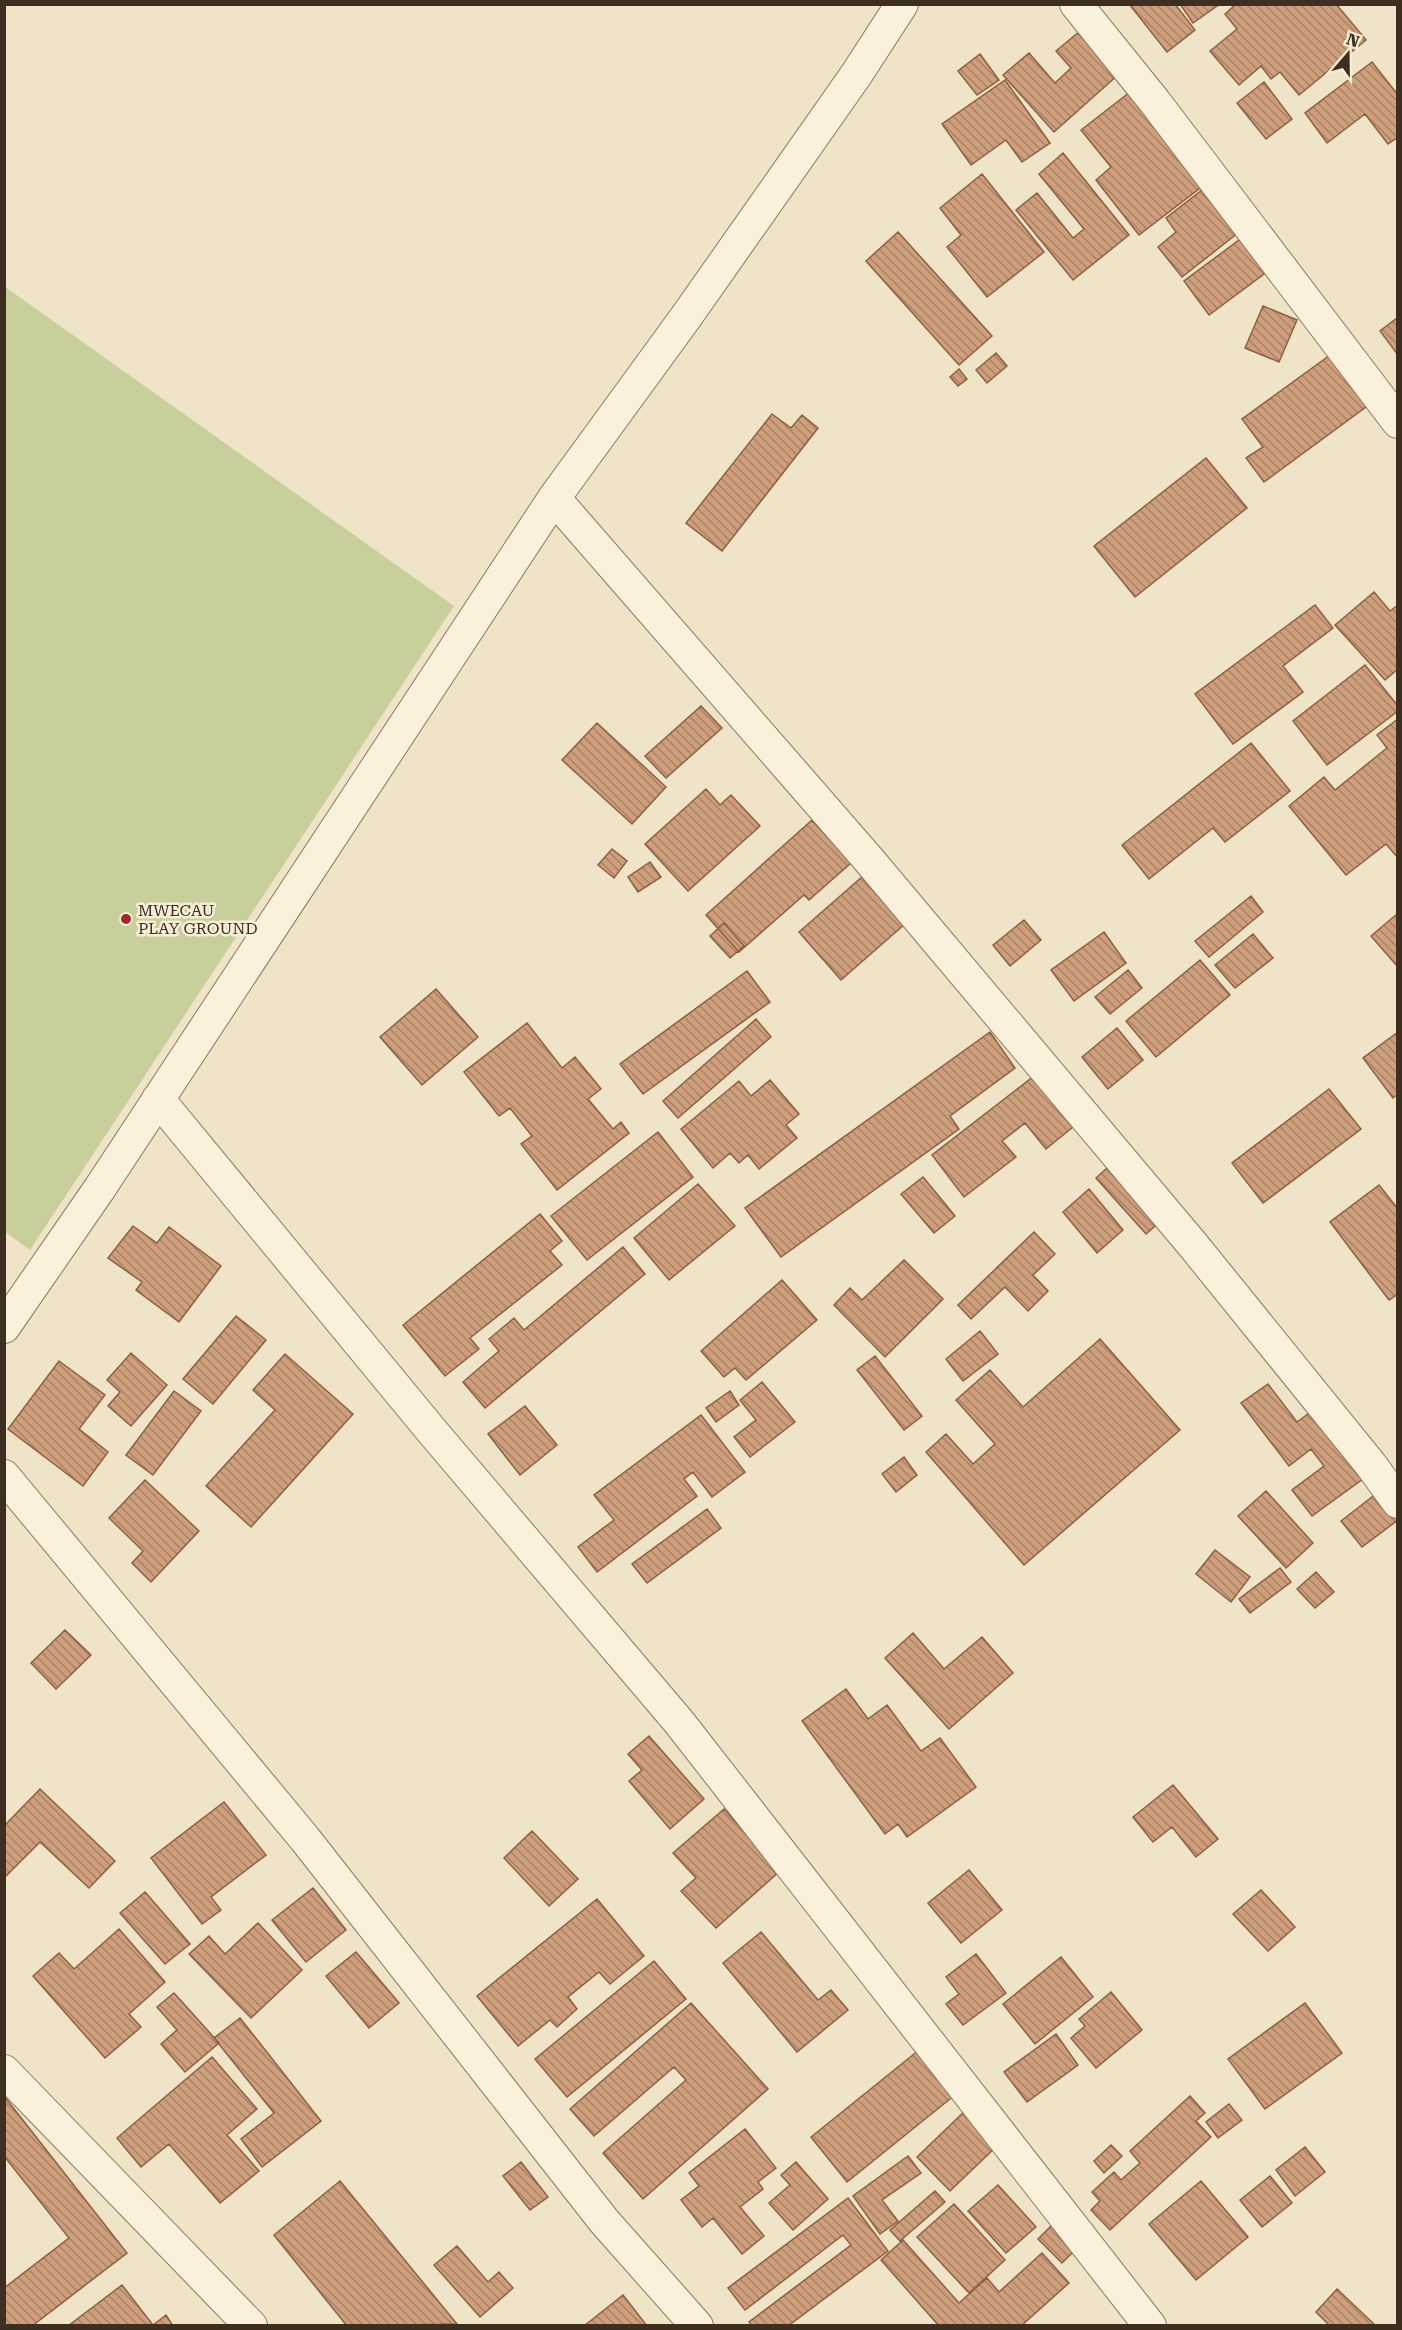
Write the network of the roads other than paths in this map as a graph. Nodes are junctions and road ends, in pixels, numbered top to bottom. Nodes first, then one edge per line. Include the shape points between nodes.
1 (902, 4) edge
2 (1076, 4) edge
3 (1398, 422) edge
4 (554, 498) junction
5 (158, 1099) junction
6 (4, 1327) edge
7 (4, 1476) edge
8 (1398, 1502) edge
9 (4, 2071) edge
10 (250, 2325) edge
11 (697, 2325) edge
12 (1150, 2325) edge

1 - 4 street via 686,317
2 - 3 street
4 - 5 street
4 - 8 street via 869,860 1193,1245
5 - 6 street
5 - 12 street via 679,1722
7 - 11 street via 305,1839 604,2221
9 - 10 street

